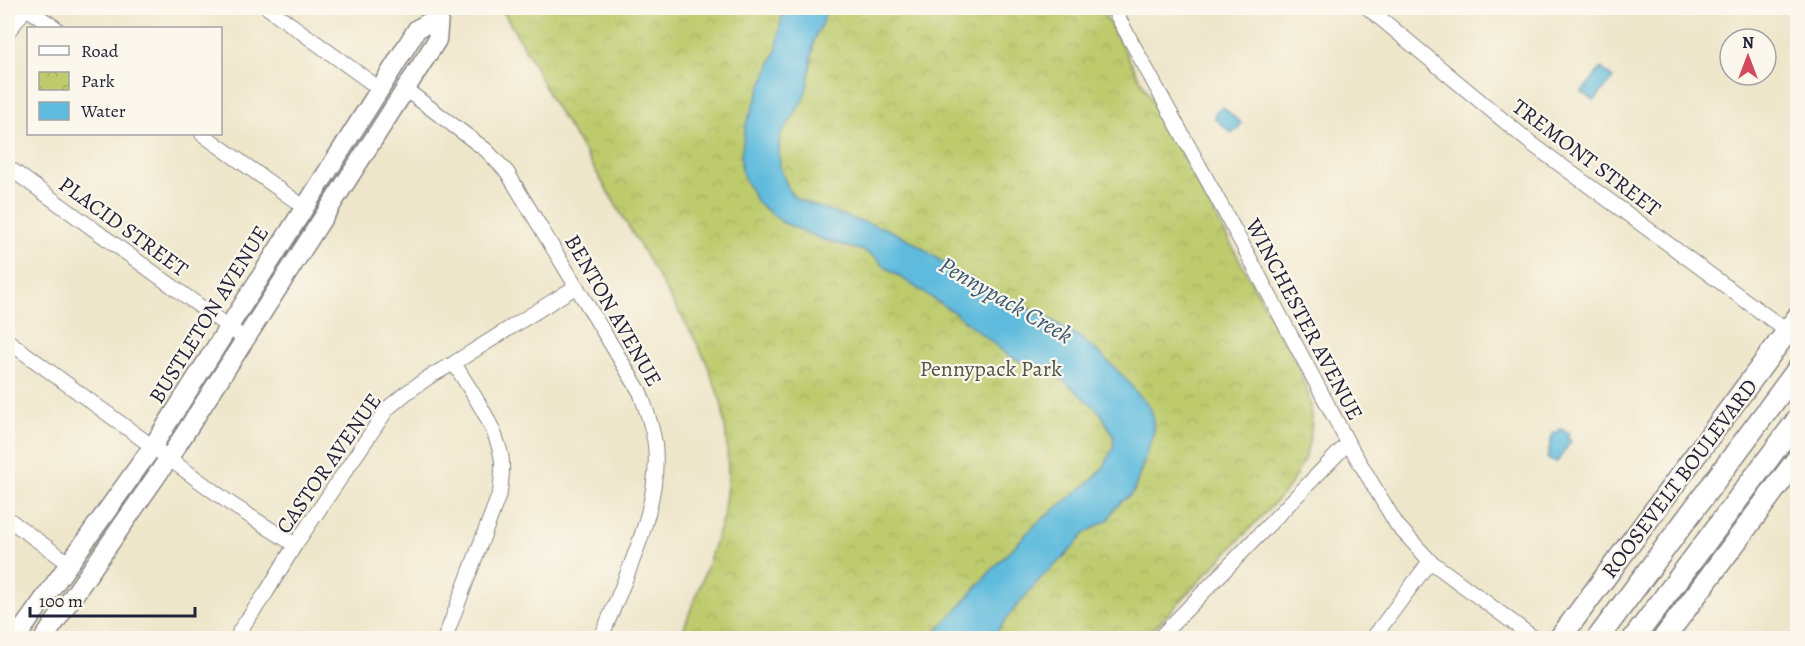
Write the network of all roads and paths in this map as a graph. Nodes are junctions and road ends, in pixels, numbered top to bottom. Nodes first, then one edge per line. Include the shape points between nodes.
1 (26, 8) edge
2 (267, 8) edge
3 (1113, 8) edge
4 (1368, 8) edge
5 (442, 12) edge
6 (54, 27) edge
7 (8, 32) edge
8 (380, 89) junction
9 (405, 89) junction
10 (203, 135) edge
11 (8, 167) edge
12 (304, 207) junction
13 (577, 286) junction
14 (1792, 324) edge
15 (228, 327) junction
16 (245, 339) junction
17 (8, 341) edge
18 (454, 363) junction
19 (1797, 369) edge
20 (1797, 419) edge
21 (1348, 443) junction
22 (153, 446) junction
23 (169, 458) junction
24 (1797, 458) edge
25 (8, 519) edge
26 (295, 545) junction
27 (1430, 561) junction
28 (70, 564) junction
29 (16, 639) edge
30 (44, 639) edge
31 (238, 639) edge
32 (445, 639) edge
33 (601, 639) edge
34 (1159, 639) edge
35 (1373, 639) edge
36 (1534, 639) edge
37 (1560, 639) edge
38 (1598, 639) edge
39 (1634, 639) edge
40 (1664, 639) edge

1 - 6 street
1 - 7 street
2 - 8 street
3 - 21 street, WINCHESTER AVENUE
4 - 14 street, TREMONT STREET via 1532,144
5 - 8 main road, BUSTLETON AVENUE via 417,29
5 - 9 main road, BUSTLETON AVENUE via 437,40
8 - 12 main road, BUSTLETON AVENUE
9 - 13 street, BENTON AVENUE via 486,150 507,172
9 - 16 main road, BUSTLETON AVENUE
10 - 12 street
11 - 15 street, PLACID STREET
12 - 15 main road, BUSTLETON AVENUE
13 - 18 street, CASTOR AVENUE
13 - 33 street, BENTON AVENUE via 640,392 655,446 646,524
14 - 37 highway, ROOSEVELT BOULEVARD
15 - 16 street, PLACID STREET
15 - 22 main road, BUSTLETON AVENUE
16 - 23 main road, BUSTLETON AVENUE
17 - 22 street
18 - 26 street, CASTOR AVENUE via 388,408
18 - 32 street via 489,421 501,455 502,472 500,492
19 - 38 highway, ROOSEVELT BOULEVARD
20 - 39 highway
21 - 27 street via 1397,525
21 - 34 street, WINCHESTER AVENUE
22 - 23 street
22 - 28 main road, BUSTLETON AVENUE
23 - 26 street
23 - 30 main road, BUSTLETON AVENUE
24 - 40 highway
25 - 28 street
26 - 31 street, CASTOR AVENUE
27 - 35 street
27 - 36 street
28 - 29 main road, BUSTLETON AVENUE

